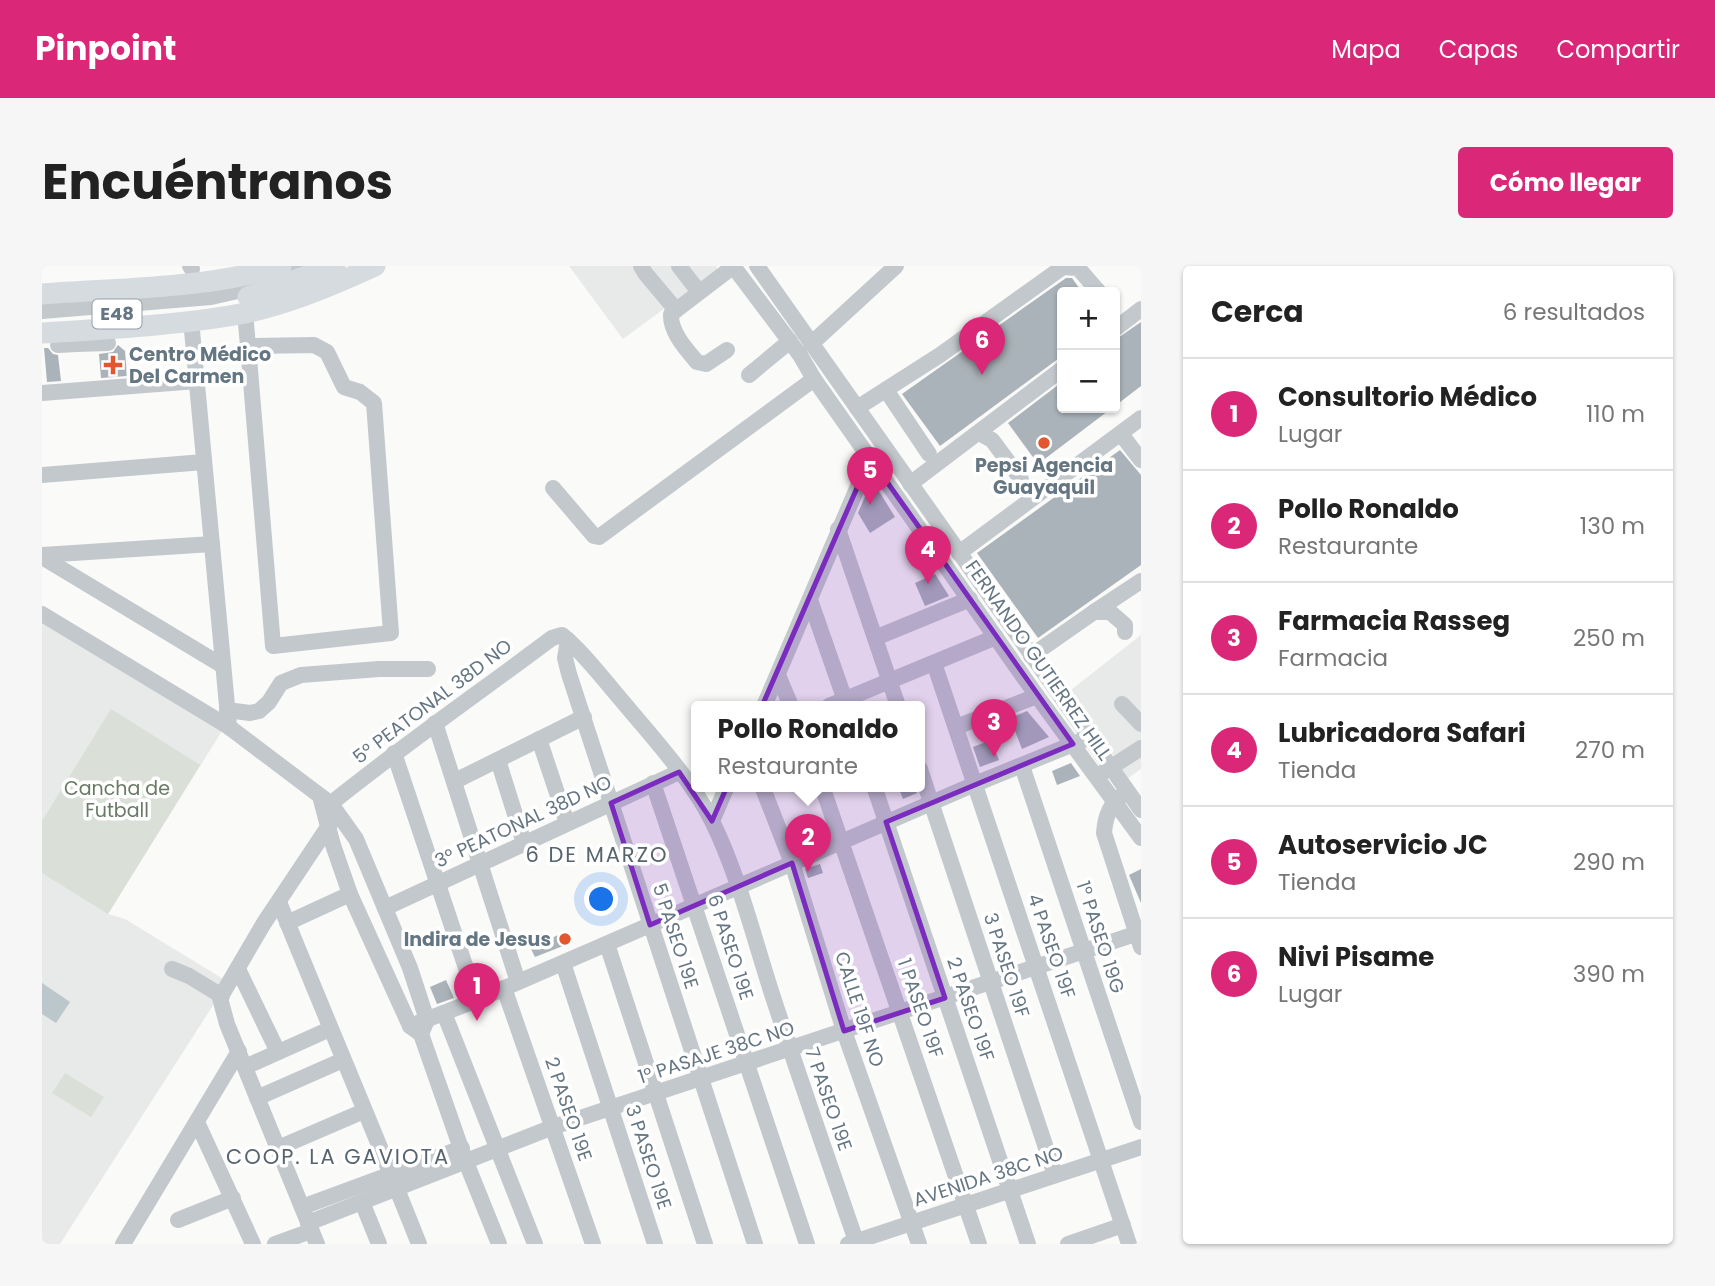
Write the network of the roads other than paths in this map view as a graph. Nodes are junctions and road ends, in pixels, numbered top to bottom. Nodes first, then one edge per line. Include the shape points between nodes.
1 (281, 266) edge
2 (300, 266) edge
3 (375, 266) edge
4 (641, 266) edge
5 (679, 266) edge
6 (733, 266) edge
7 (757, 266) edge
8 (896, 266) edge
9 (198, 267) edge
10 (329, 269) edge
11 (42, 282) edge
12 (1095, 287) edge
13 (699, 292) junction
14 (42, 294) edge
15 (211, 297) junction
16 (42, 303) edge
17 (250, 304) junction
18 (1141, 309) edge
19 (676, 310) junction
20 (42, 311) edge
21 (42, 319) edge
22 (191, 320) junction
23 (1120, 325) edge
24 (77, 337) junction
25 (50, 339) edge
26 (790, 341) junction
27 (108, 343) dead end
28 (811, 344) junction
29 (248, 346) junction
30 (727, 350) dead end
31 (1057, 373) edge
32 (748, 375) dead end
33 (814, 379) junction
34 (197, 381) junction
35 (886, 390) junction
36 (42, 393) edge
37 (857, 408) junction
38 (1141, 418) edge
39 (979, 433) junction
40 (1121, 434) junction
41 (929, 454) dead end
42 (870, 458) junction
43 (1141, 460) edge
44 (204, 461) junction
45 (42, 475) edge
46 (1021, 479) dead end
47 (910, 484) junction
48 (553, 488) dead end
49 (838, 529) junction
50 (212, 544) junction
51 (958, 553) junction
52 (42, 556) edge
53 (1141, 581) edge
54 (810, 600) junction
55 (970, 600) junction
56 (1094, 612) junction
57 (42, 614) edge
58 (1125, 632) dead end
59 (996, 637) junction
60 (875, 638) junction
61 (568, 640) junction
62 (1031, 656) junction
63 (934, 663) junction
64 (223, 666) junction
65 (428, 669) dead end
66 (778, 675) junction
67 (890, 681) junction
68 (1037, 695) junction
69 (766, 701) edge
70 (789, 701) edge
71 (846, 701) edge
72 (848, 701) edge
73 (896, 701) edge
74 (1122, 704) dead end
75 (227, 710) junction
76 (584, 717) junction
77 (435, 723) junction
78 (1141, 724) edge
79 (229, 727) junction
80 (956, 727) junction
81 (540, 739) junction
82 (1080, 741) junction
83 (1141, 748) edge
84 (394, 753) junction
85 (498, 760) junction
86 (1022, 766) junction
87 (1111, 767) junction
88 (678, 772) junction
89 (1096, 776) junction
90 (455, 781) junction
91 (653, 783) junction
92 (925, 783) edge
93 (975, 784) junction
94 (691, 791) edge
95 (692, 792) edge
96 (724, 792) edge
97 (764, 792) edge
98 (824, 792) edge
99 (876, 792) edge
100 (1132, 801) edge
101 (611, 803) junction
102 (932, 803) junction
103 (328, 809) junction
104 (712, 821) junction
105 (886, 822) junction
106 (567, 823) junction
107 (1141, 838) edge
108 (842, 842) junction
109 (524, 843) junction
110 (480, 863) junction
111 (792, 863) junction
112 (437, 883) junction
113 (738, 887) junction
114 (351, 894) junction
115 (279, 902) junction
116 (695, 906) junction
117 (385, 908) junction
118 (287, 923) junction
119 (650, 925) junction
120 (1140, 938) edge
121 (607, 944) junction
122 (1083, 951) junction
123 (562, 963) junction
124 (238, 968) junction
125 (1038, 968) junction
126 (172, 969) dead end
127 (470, 980) dead end
128 (991, 983) junction
129 (512, 985) junction
130 (222, 996) junction
131 (945, 998) junction
132 (444, 1013) junction
133 (900, 1013) junction
134 (419, 1026) junction
135 (330, 1029) junction
136 (844, 1031) junction
137 (790, 1049) junction
138 (278, 1052) junction
139 (343, 1060) junction
140 (747, 1063) junction
141 (244, 1064) junction
142 (700, 1079) junction
143 (219, 1083) junction
144 (656, 1094) junction
145 (257, 1098) junction
146 (611, 1108) junction
147 (364, 1111) junction
148 (197, 1122) junction
149 (1141, 1122) edge
150 (553, 1127) junction
151 (278, 1147) junction
152 (1141, 1147) edge
153 (498, 1148) junction
154 (464, 1155) junction
155 (1101, 1160) junction
156 (1055, 1175) junction
157 (395, 1181) junction
158 (1010, 1190) junction
159 (233, 1198) junction
160 (362, 1202) junction
161 (966, 1205) junction
162 (178, 1220) dead end
163 (912, 1223) junction
164 (1123, 1225) junction
165 (310, 1226) edge
166 (854, 1243) edge
167 (123, 1244) edge
168 (253, 1244) edge
169 (275, 1244) edge
170 (379, 1244) edge
171 (419, 1244) edge
172 (499, 1244) edge
173 (534, 1244) edge
174 (593, 1244) edge
175 (655, 1244) edge
176 (705, 1244) edge
177 (755, 1244) edge
178 (807, 1244) edge
179 (919, 1244) edge
180 (979, 1244) edge
181 (1028, 1244) edge
182 (1068, 1244) edge
183 (1129, 1244) edge

1 - 14 main road, E48 via 252,275
2 - 16 street via 256,281 198,292
3 - 17 main road via 303,295
4 - 19 street
5 - 13 street
6 - 13 street
6 - 26 street, FERNANDO GUTIERREZ HILL
7 - 28 street, FERNANDO GUTIERREZ HILL
8 - 28 street
9 - 11 main road, E48
10 - 15 street
10 - 17 main road, E48
12 - 35 street via 1078,268 1063,267
13 - 19 street
15 - 17 street
15 - 20 street
17 - 21 main road, E48
17 - 22 main road, E48
17 - 29 street
18 - 23 street
19 - 30 street via 670,322 697,362 706,364
22 - 24 main road, E48
22 - 34 street
24 - 25 main road, E48
24 - 27 street
26 - 32 street
26 - 33 street, FERNANDO GUTIERREZ HILL
28 - 37 street, FERNANDO GUTIERREZ HILL
29 - 29 street via 273,646 391,633 374,403 344,387 327,352 314,345
31 - 39 street
33 - 42 street, FERNANDO GUTIERREZ HILL
33 - 48 street via 599,537 594,537
34 - 36 street
34 - 44 street
35 - 37 street
35 - 41 street
37 - 47 street, FERNANDO GUTIERREZ HILL
38 - 40 street
39 - 46 street via 992,440
39 - 47 street
40 - 43 street
40 - 51 street
42 - 49 street
42 - 55 street, FERNANDO GUTIERREZ HILL
44 - 45 street
44 - 50 street
47 - 51 street, FERNANDO GUTIERREZ HILL
49 - 54 street
49 - 60 street
50 - 52 street
50 - 64 street
51 - 62 street, FERNANDO GUTIERREZ HILL
52 - 64 street
53 - 56 street
54 - 66 street
54 - 71 street
55 - 59 street, FERNANDO GUTIERREZ HILL
55 - 60 street
56 - 58 street via 1110,612 1125,625
56 - 62 street
57 - 79 street
59 - 63 street
59 - 68 street, FERNANDO GUTIERREZ HILL
60 - 67 street
61 - 76 street, 5 PASEO 19E via 565,658
61 - 77 street, 5° PEATONAL 38D NO via 562,635 552,638
61 - 88 street, 7 PASEO 19E
62 - 82 street, FERNANDO GUTIERREZ HILL
63 - 67 street
63 - 80 street, 4 PASEO 19F
64 - 75 street
65 - 75 street via 301,675 281,683 258,711
66 - 69 street
66 - 70 street
67 - 72 street
67 - 73 street
68 - 80 street
68 - 82 street, FERNANDO GUTIERREZ HILL
74 - 78 street
75 - 79 street
76 - 81 street
76 - 101 street, 5 PASEO 19E
77 - 84 street, 5° PEATONAL 38D NO
77 - 90 street, 2 PASEO 19E
79 - 103 street
80 - 93 street, 4 PASEO 19F
81 - 85 street
81 - 106 street
82 - 86 street
82 - 87 street, FERNANDO GUTIERREZ HILL
82 - 89 street, FERNANDO GUTIERREZ HILL
83 - 87 street
84 - 103 street, 5° PEATONAL 38D NO
84 - 112 street
85 - 90 street
85 - 109 street
86 - 93 street
86 - 122 street, 1° PASEO 19G
87 - 89 street
87 - 100 street, FERNANDO GUTIERREZ HILL
88 - 91 street, 3° PEATONAL 38D NO
88 - 94 street, 7 PASEO 19E
89 - 100 street, FERNANDO GUTIERREZ HILL
90 - 110 street, 2 PASEO 19E
91 - 101 street, 3° PEATONAL 38D NO
91 - 116 street, 6 PASEO 19E
92 - 102 street, 3 PASEO 19F
93 - 102 street
93 - 125 street, 4 PASEO 19F
95 - 104 street, 7 PASEO 19E
96 - 104 street
97 - 111 street, CALLE 19F NO
98 - 108 street, 1 PASEO 19F
99 - 105 street, 2 PASEO 19F
100 - 107 street, FERNANDO GUTIERREZ HILL
100 - 120 street via 1107,815 1104,833
101 - 106 street, 3° PEATONAL 38D NO
101 - 119 street, 5 PASEO 19E
102 - 105 street
102 - 128 street, 3 PASEO 19F
103 - 114 street via 333,845
103 - 115 street, 5° PEATONAL 38D NO
103 - 117 street via 356,839
104 - 113 street, 7 PASEO 19E
105 - 108 street
105 - 131 street, 2 PASEO 19F
106 - 109 street, 3° PEATONAL 38D NO
108 - 111 street
108 - 133 street, 1 PASEO 19F
109 - 110 street, 3° PEATONAL 38D NO
110 - 112 street, 3° PEATONAL 38D NO
110 - 129 street, 2 PASEO 19E
111 - 113 street
111 - 136 street, CALLE 19F NO
112 - 117 street, 3° PEATONAL 38D NO
112 - 127 street
113 - 116 street
113 - 137 street, 7 PASEO 19E
114 - 118 street
114 - 134 street
115 - 118 street
115 - 124 street, 5° PEATONAL 38D NO
116 - 119 street
116 - 140 street, 6 PASEO 19E
117 - 134 street via 410,968
118 - 135 street
119 - 121 street
119 - 142 street, 5 PASEO 19E
120 - 122 street, 1° PASAJE 38C NO
121 - 123 street
121 - 144 street
122 - 125 street, 1° PASAJE 38C NO
122 - 149 street, 1° PASEO 19G
123 - 129 street
123 - 146 street, 3 PASEO 19E
124 - 130 street, 5° PEATONAL 38D NO
124 - 138 street
125 - 128 street, 1° PASAJE 38C NO
125 - 155 street, 4 PASEO 19F
126 - 130 street
128 - 131 street, 1° PASAJE 38C NO
128 - 156 street, 3 PASEO 19F
129 - 132 street
129 - 150 street, 2 PASEO 19E
130 - 141 street via 222,1012
131 - 133 street, 1° PASAJE 38C NO
131 - 158 street, 2 PASEO 19F
132 - 134 street
132 - 153 street
133 - 136 street, 1° PASAJE 38C NO
133 - 161 street, 1 PASEO 19F
134 - 154 street
135 - 138 street
135 - 139 street
136 - 137 street, 1° PASAJE 38C NO
136 - 163 street, CALLE 19F NO
137 - 140 street, 1° PASAJE 38C NO
137 - 166 street, 7 PASEO 19E
138 - 141 street
139 - 145 street
139 - 147 street
140 - 142 street, 1° PASAJE 38C NO
140 - 178 street, 6 PASEO 19E
141 - 143 street
141 - 143 street
141 - 145 street
142 - 144 street, 1° PASAJE 38C NO
142 - 177 street, 5 PASEO 19E
143 - 148 street
144 - 146 street, 1° PASAJE 38C NO
144 - 176 street
145 - 151 street
146 - 150 street, 1° PASAJE 38C NO
146 - 175 street, 3 PASEO 19E
147 - 151 street
147 - 157 street
148 - 159 street
148 - 167 street
150 - 153 street, 1° PASAJE 38C NO
150 - 174 street, 2 PASEO 19E
151 - 165 street
152 - 155 street, AVENIDA 38C NO
153 - 154 street, 1° PASAJE 38C NO
153 - 173 street
154 - 157 street, 1° PASAJE 38C NO
154 - 172 street
155 - 156 street, AVENIDA 38C NO
155 - 164 street, 4 PASEO 19F
156 - 158 street, AVENIDA 38C NO
157 - 160 street, 1° PASAJE 38C NO
157 - 165 street, 1° PASAJE 38C NO
157 - 171 street
158 - 161 street, AVENIDA 38C NO
158 - 181 street, 2 PASEO 19F
159 - 162 street
159 - 168 street
160 - 165 street, 1° PASAJE 38C NO
160 - 170 street
161 - 163 street, AVENIDA 38C NO
161 - 180 street, 1 PASEO 19F
163 - 166 street, AVENIDA 38C NO
163 - 179 street, CALLE 19F NO
164 - 182 street
164 - 183 street, 4 PASEO 19F
165 - 169 street

